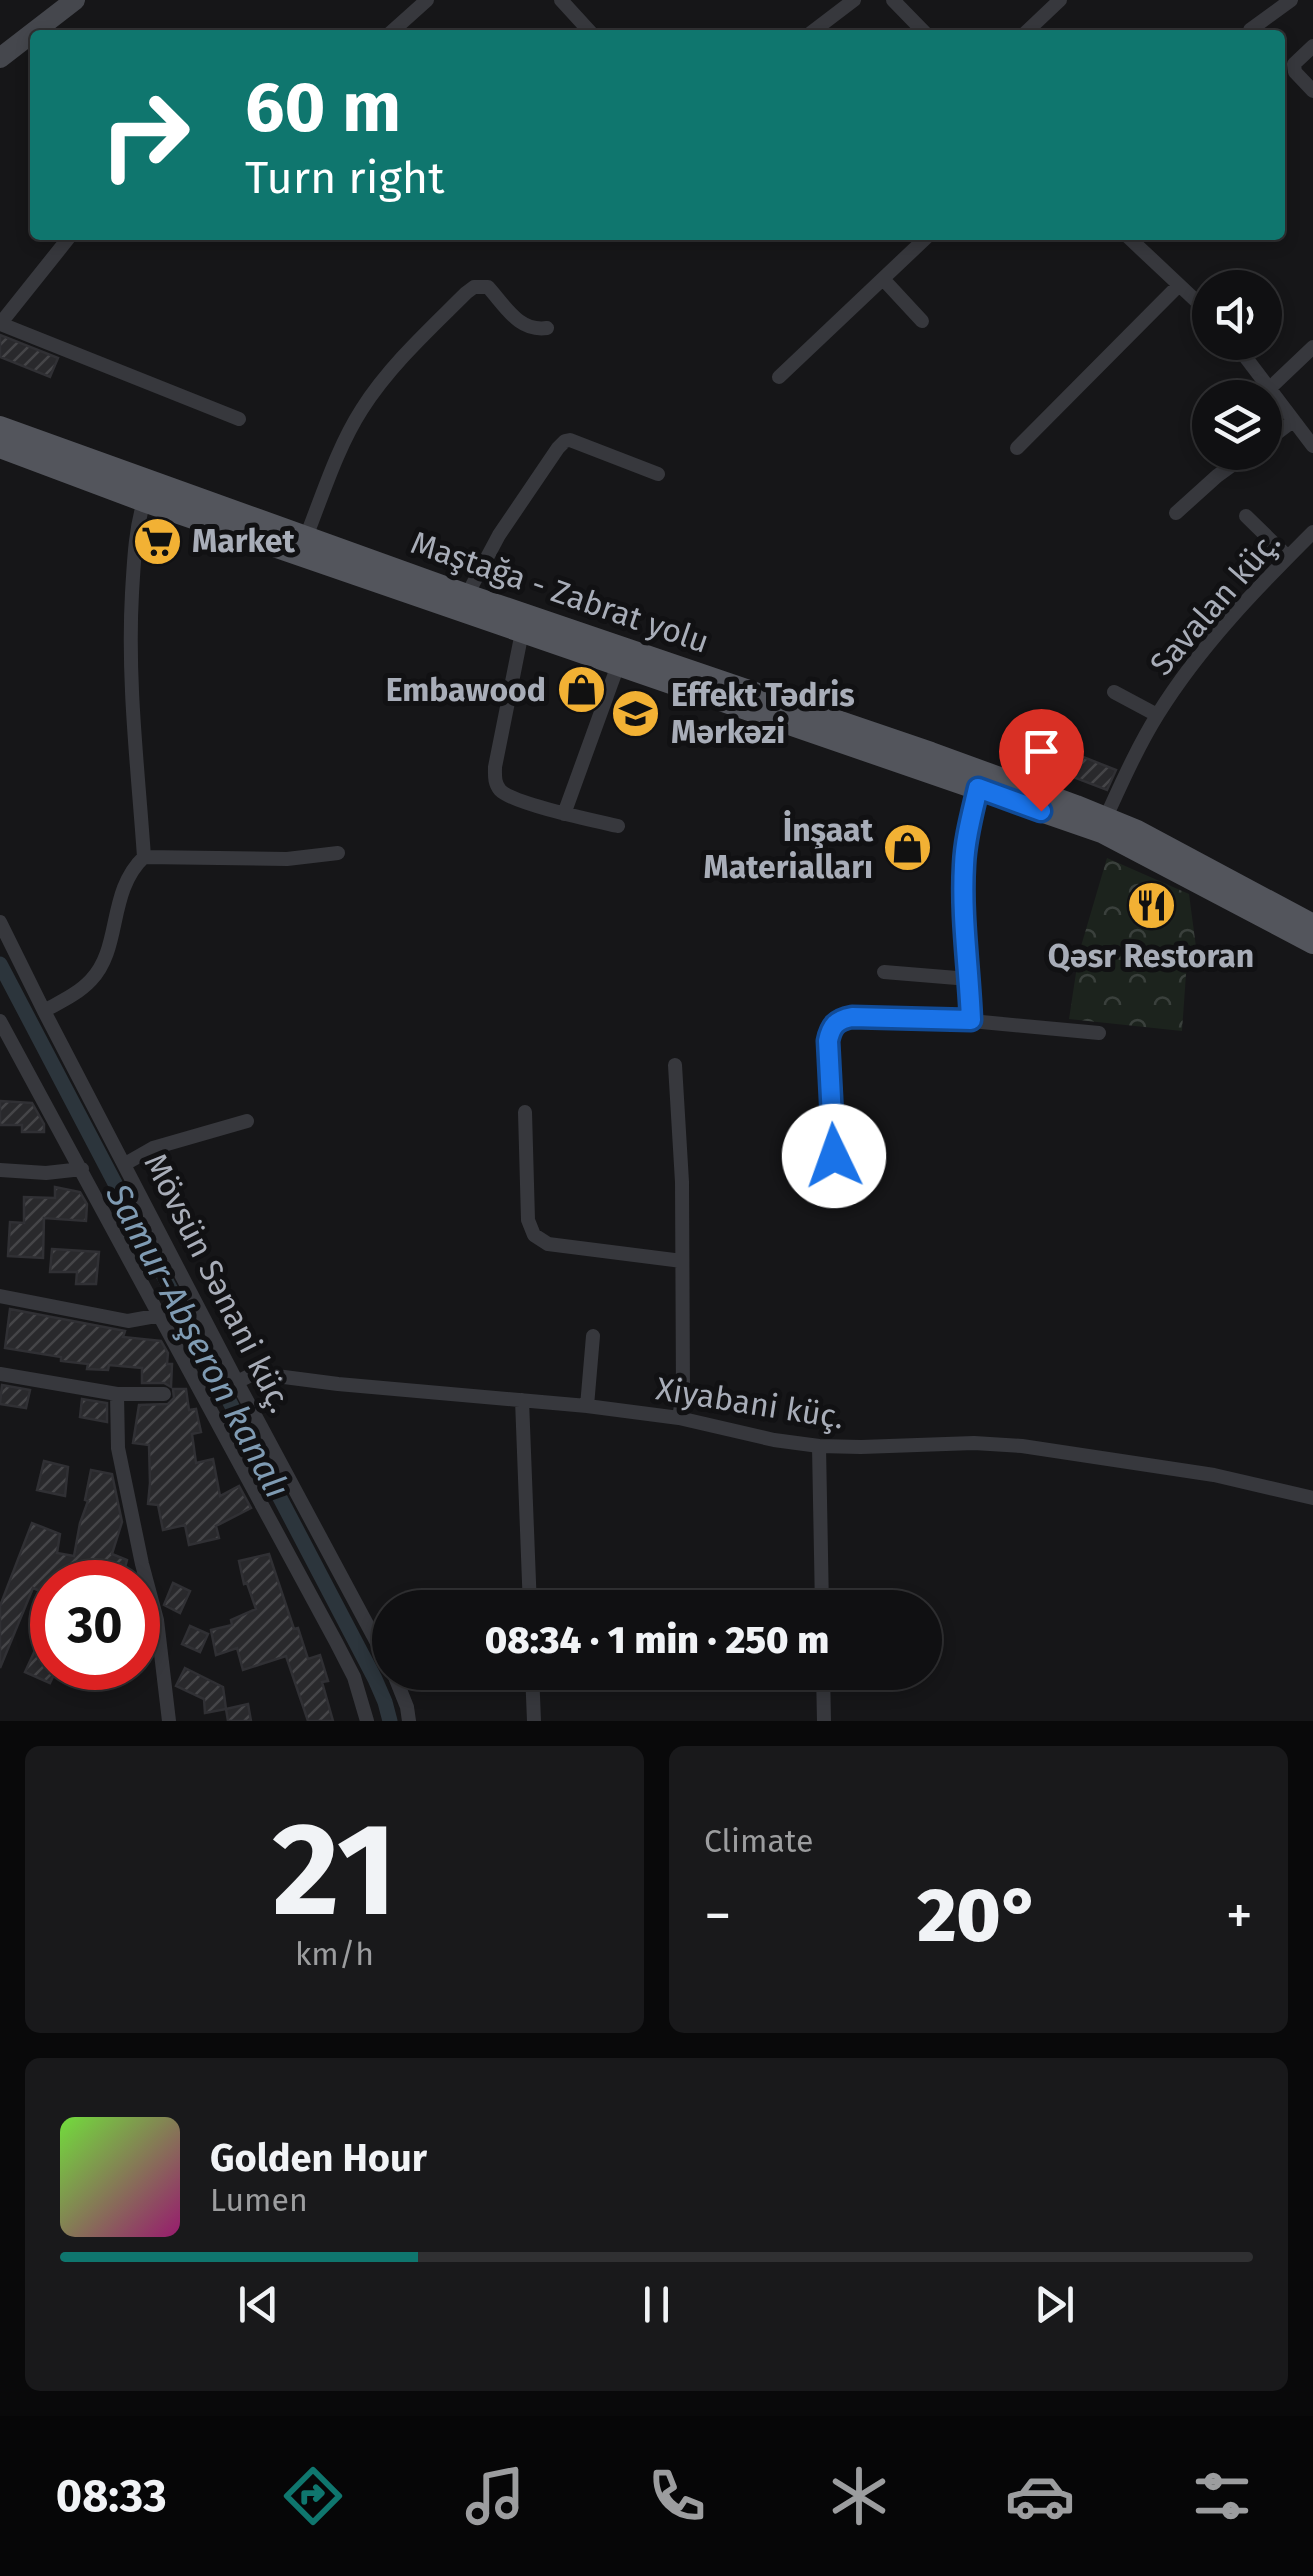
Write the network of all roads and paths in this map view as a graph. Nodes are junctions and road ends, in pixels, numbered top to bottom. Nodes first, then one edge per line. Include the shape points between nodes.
1 (75, 0) edge
2 (427, 0) edge
3 (561, 0) edge
4 (854, 0) edge
5 (893, 0) edge
6 (1060, 0) edge
7 (1291, 0) edge
8 (36, 30) edge
9 (394, 30) edge
10 (588, 30) edge
11 (815, 30) edge
12 (922, 30) edge
13 (1028, 30) edge
14 (1250, 30) dead end
15 (30, 35) edge
16 (1313, 46) edge
17 (0, 58) edge
18 (1313, 91) edge
19 (67, 240) edge
20 (924, 240) edge
21 (1131, 240) edge
22 (884, 280) junction
23 (1179, 285) junction
24 (1192, 297) edge
25 (922, 321) dead end
26 (1, 324) edge
27 (547, 328) dead end
28 (1313, 347) edge
29 (779, 377) dead end
30 (1278, 380) edge
31 (1282, 407) edge
32 (239, 419) dead end
33 (1293, 421) junction
34 (0, 427) edge
35 (1282, 429) edge
36 (1313, 446) edge
37 (0, 447) edge
38 (1017, 448) dead end
39 (1225, 470) edge
40 (658, 474) dead end
41 (144, 501) junction
42 (1176, 512) dead end
43 (1246, 516) dead end
44 (1313, 532) edge
45 (306, 537) junction
46 (1288, 557) junction
47 (467, 594) junction
48 (522, 632) junction
49 (618, 664) junction
50 (1114, 692) dead end
51 (1157, 715) junction
52 (978, 788) junction
53 (564, 814) junction
54 (1106, 817) junction
55 (618, 826) dead end
56 (338, 853) dead end
57 (144, 856) junction
58 (0, 922) edge
59 (1313, 925) edge
60 (1313, 942) edge
61 (884, 972) dead end
62 (970, 979) junction
63 (44, 1011) junction
64 (0, 1020) edge
65 (971, 1020) junction
66 (1099, 1033) dead end
67 (4, 1038) edge
68 (675, 1065) dead end
69 (525, 1112) dead end
70 (247, 1120) dead end
71 (834, 1156) dead end
72 (125, 1164) junction
73 (82, 1169) junction
74 (0, 1170) edge
75 (682, 1261) junction
76 (0, 1296) edge
77 (161, 1314) junction
78 (594, 1336) dead end
79 (0, 1374) edge
80 (237, 1382) junction
81 (117, 1394) junction
82 (164, 1394) dead end
83 (522, 1400) junction
84 (586, 1406) junction
85 (679, 1418) junction
86 (819, 1446) junction
87 (1313, 1498) edge
88 (529, 1590) edge
89 (822, 1590) edge
90 (372, 1633) edge
91 (400, 1690) edge
92 (533, 1690) edge
93 (824, 1690) edge
94 (168, 1721) edge
95 (367, 1721) edge
96 (410, 1721) edge
97 (534, 1721) edge
98 (824, 1721) edge

1 - 8 street
2 - 9 street
3 - 10 street
4 - 11 street
5 - 12 street
6 - 13 street
7 - 14 street
15 - 17 street
16 - 18 street via 1294,64
19 - 26 street
20 - 22 street
21 - 23 street
22 - 25 street
22 - 29 street
23 - 24 street
23 - 38 street
26 - 32 street
27 - 45 street via 524,326 488,288 466,293 364,407
28 - 30 street
31 - 33 street
33 - 35 street
33 - 36 street
34 - 45 main road, Maştağa - Zabrat yolu
37 - 41 main road
39 - 42 street
40 - 47 street via 565,441
41 - 48 main road
41 - 57 street via 130,631
43 - 46 street
44 - 46 street, Savalan küç.
45 - 47 main road, Maştağa - Zabrat yolu
46 - 51 street, Savalan küç. via 1227,620
47 - 54 main road, Maştağa - Zabrat yolu
48 - 49 main road
48 - 53 street via 494,781 511,797
49 - 52 main road
49 - 53 street
50 - 51 street
51 - 54 street, Savalan küç.
52 - 60 main road via 1102,832
52 - 62 street via 964,864
53 - 55 street
54 - 59 main road, Maştağa - Zabrat yolu
56 - 57 street via 286,859
57 - 63 street via 123,886 94,978
58 - 63 street, Mövsün Sənani küç.
61 - 62 street
62 - 65 street
63 - 72 street, Mövsün Sənani küç.
64 - 67 street
65 - 66 street
65 - 71 street via 840,1019 828,1041
67 - 73 street
68 - 75 street
69 - 75 street via 534,1235 548,1244
70 - 72 street via 153,1148
72 - 80 street, Mövsün Sənani küç.
73 - 74 street
73 - 77 street
75 - 85 street
76 - 77 street via 128,1321
77 - 95 street via 354,1677
78 - 84 street
79 - 81 street
80 - 83 street, Xiyabani küç. via 261,1374
80 - 90 street, Mövsün Sənani küç.
81 - 82 street
81 - 94 street via 118,1448 157,1620
83 - 84 street, Xiyabani küç.
83 - 88 street
84 - 85 street, Xiyabani küç.
85 - 86 street, Xiyabani küç.
86 - 87 street, Xiyabani küç. via 1022,1446 1214,1474
86 - 89 street
91 - 96 street, Mövsün Sənani küç.
92 - 97 street
93 - 98 street

